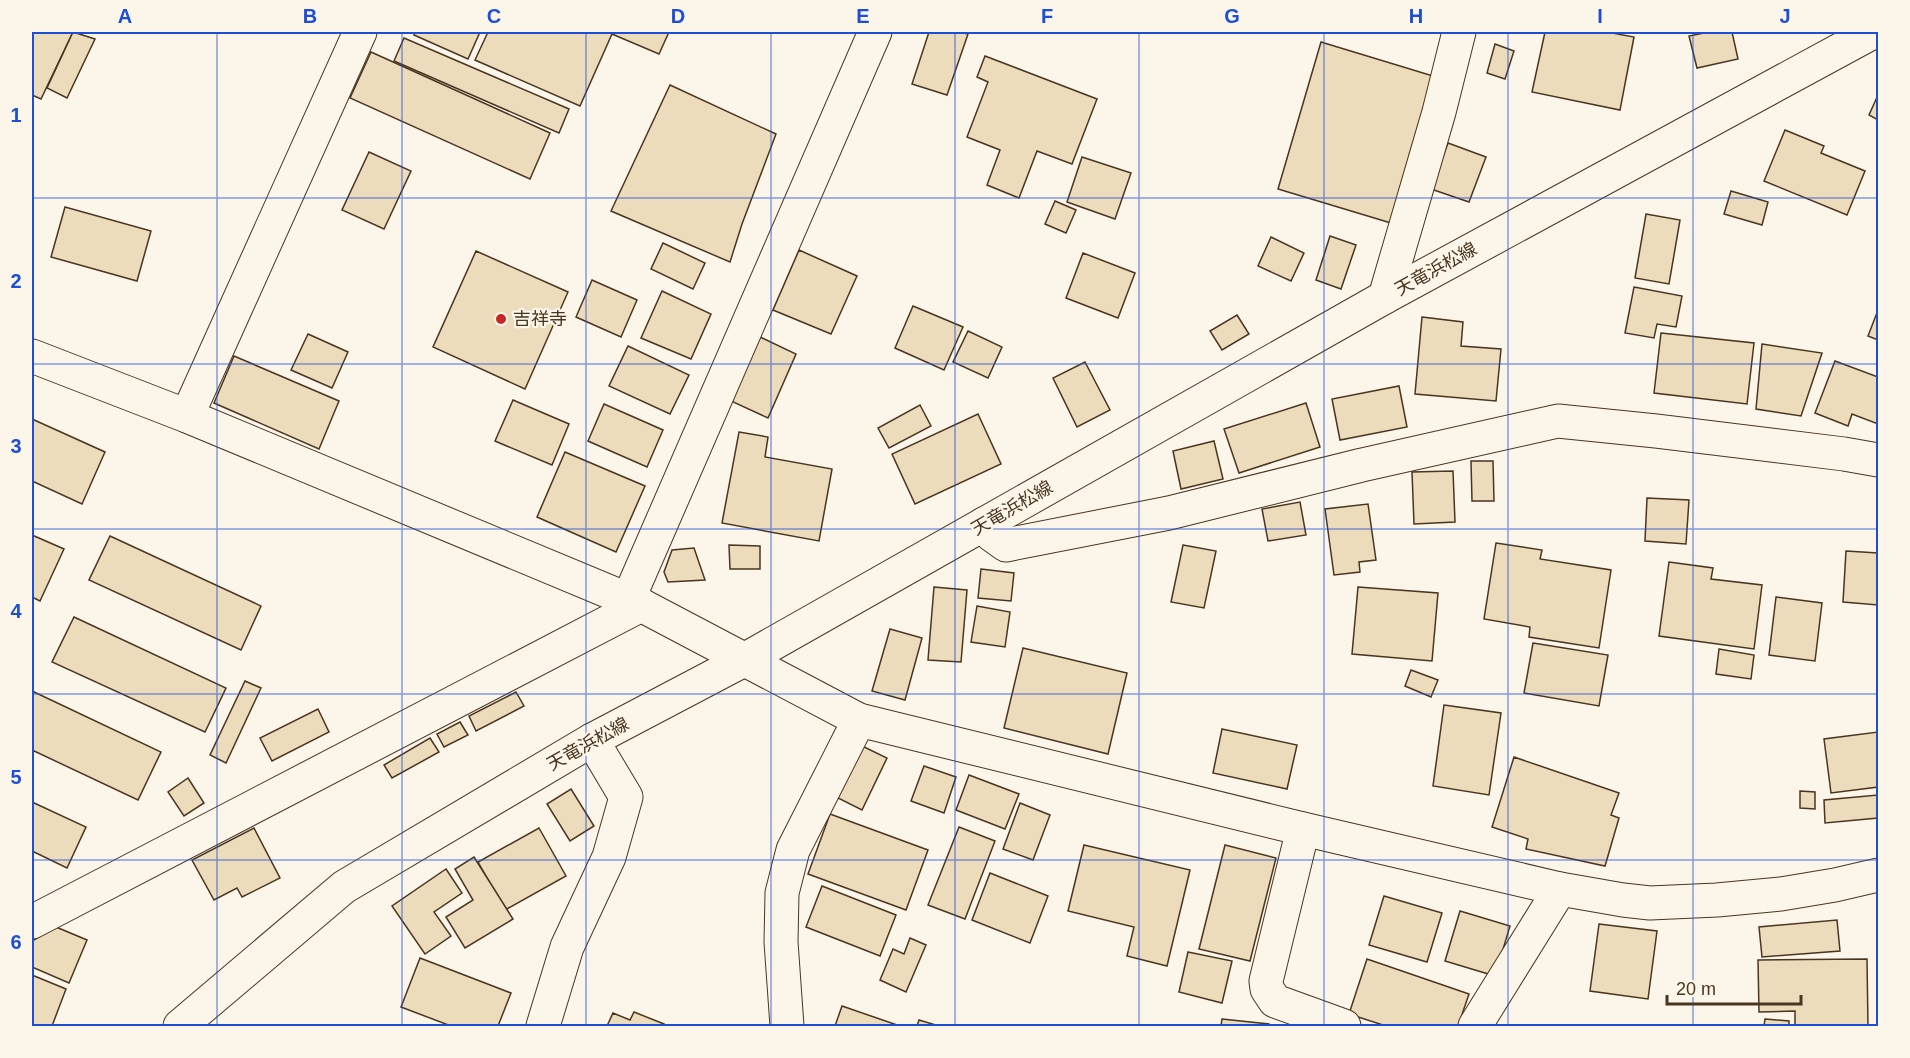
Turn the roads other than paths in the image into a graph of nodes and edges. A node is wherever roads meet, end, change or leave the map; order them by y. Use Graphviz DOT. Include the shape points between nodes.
graph roads {
  1 [pos="360,32"];
  2 [pos="875,32"];
  3 [pos="1459,32"];
  4 [pos="1872,32"];
  5 [pos="1385,297"];
  6 [pos="32,356"];
  7 [pos="187,416"];
  8 [pos="1878,460"];
  9 [pos="984,524"];
  10 [pos="635,603"];
  11 [pos="744,660"];
  12 [pos="859,720"];
  13 [pos="592,740"];
  14 [pos="1303,829"];
  15 [pos="1878,875"];
  16 [pos="1560,888"];
  17 [pos="32,922"];
  18 [pos="180,1026"];
  19 [pos="543,1026"];
  20 [pos="787,1026"];
  21 [pos="1344,1026"];
  22 [pos="1476,1026"];
  1 -- 7 [label="street"];
  2 -- 10 [label="street"];
  3 -- 5 [label="street"];
  4 -- 5 [label="street, 天竜浜松線"];
  5 -- 9 [label="street, 天竜浜松線"];
  6 -- 7 [label="street"];
  7 -- 10 [label="street"];
  8 -- 9 [label="street" via="1558,421 1169,513 1006,545"];
  9 -- 11 [label="street, 天竜浜松線"];
  10 -- 11 [label="street"];
  10 -- 17 [label="street"];
  11 -- 12 [label="street"];
  11 -- 13 [label="street, 天竜浜松線"];
  12 -- 14 [label="street"];
  12 -- 20 [label="street" via="793,850 782,893"];
  13 -- 18 [label="street, 天竜浜松線" via="344,887"];
  13 -- 19 [label="street" via="626,797 609,857 567,947"];
  14 -- 16 [label="street"];
  14 -- 21 [label="street" via="1267,989 1275,1001"];
  15 -- 16 [label="street" via="1781,894 1650,903"];
  16 -- 22 [label="street"];
}
